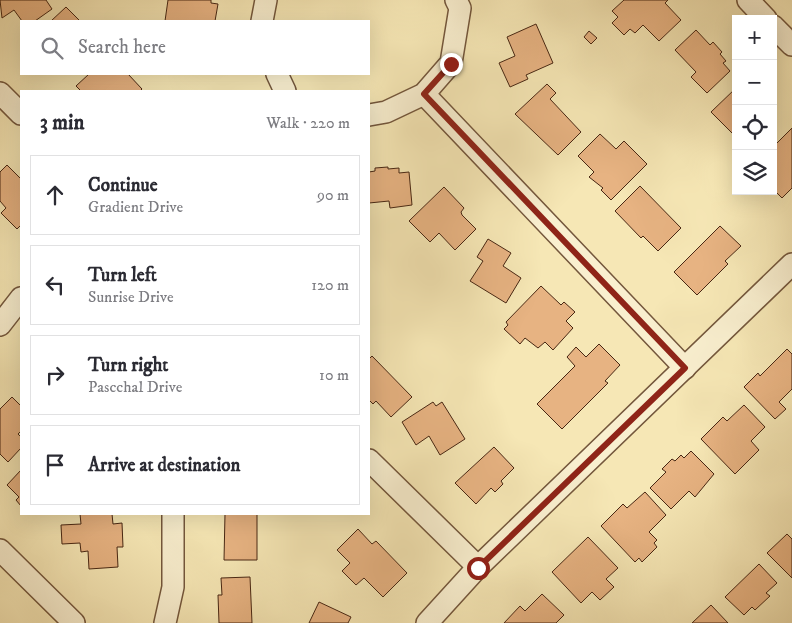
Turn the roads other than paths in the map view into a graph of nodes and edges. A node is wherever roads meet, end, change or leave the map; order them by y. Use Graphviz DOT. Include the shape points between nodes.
graph roads {
  1 [pos="266,0"];
  2 [pos="456,0"];
  3 [pos="748,0"];
  4 [pos="762,15"];
  5 [pos="262,20"];
  6 [pos="777,30"];
  7 [pos="792,45"];
  8 [pos="277,75"];
  9 [pos="285,90"];
  10 [pos="0,93"];
  11 [pos="424,94"];
  12 [pos="20,113"];
  13 [pos="370,115"];
  14 [pos="792,264"];
  15 [pos="20,299"];
  16 [pos="0,325"];
  17 [pos="685,368"];
  18 [pos="370,461"];
  19 [pos="173,515"];
  20 [pos="0,550"];
  21 [pos="478,568"];
  22 [pos="74,623"];
  23 [pos="165,623"];
  24 [pos="427,623"];
  1 -- 5 [label="street"];
  2 -- 11 [label="street" via="460,8 451,64"];
  3 -- 4 [label="street"];
  6 -- 7 [label="street"];
  8 -- 9 [label="street"];
  10 -- 12 [label="street"];
  11 -- 13 [label="street" via="386,112"];
  11 -- 17 [label="street"];
  14 -- 17 [label="street"];
  15 -- 16 [label="street"];
  17 -- 21 [label="street"];
  18 -- 21 [label="street"];
  19 -- 23 [label="street" via="173,587"];
  20 -- 22 [label="street"];
  21 -- 24 [label="street"];
}
